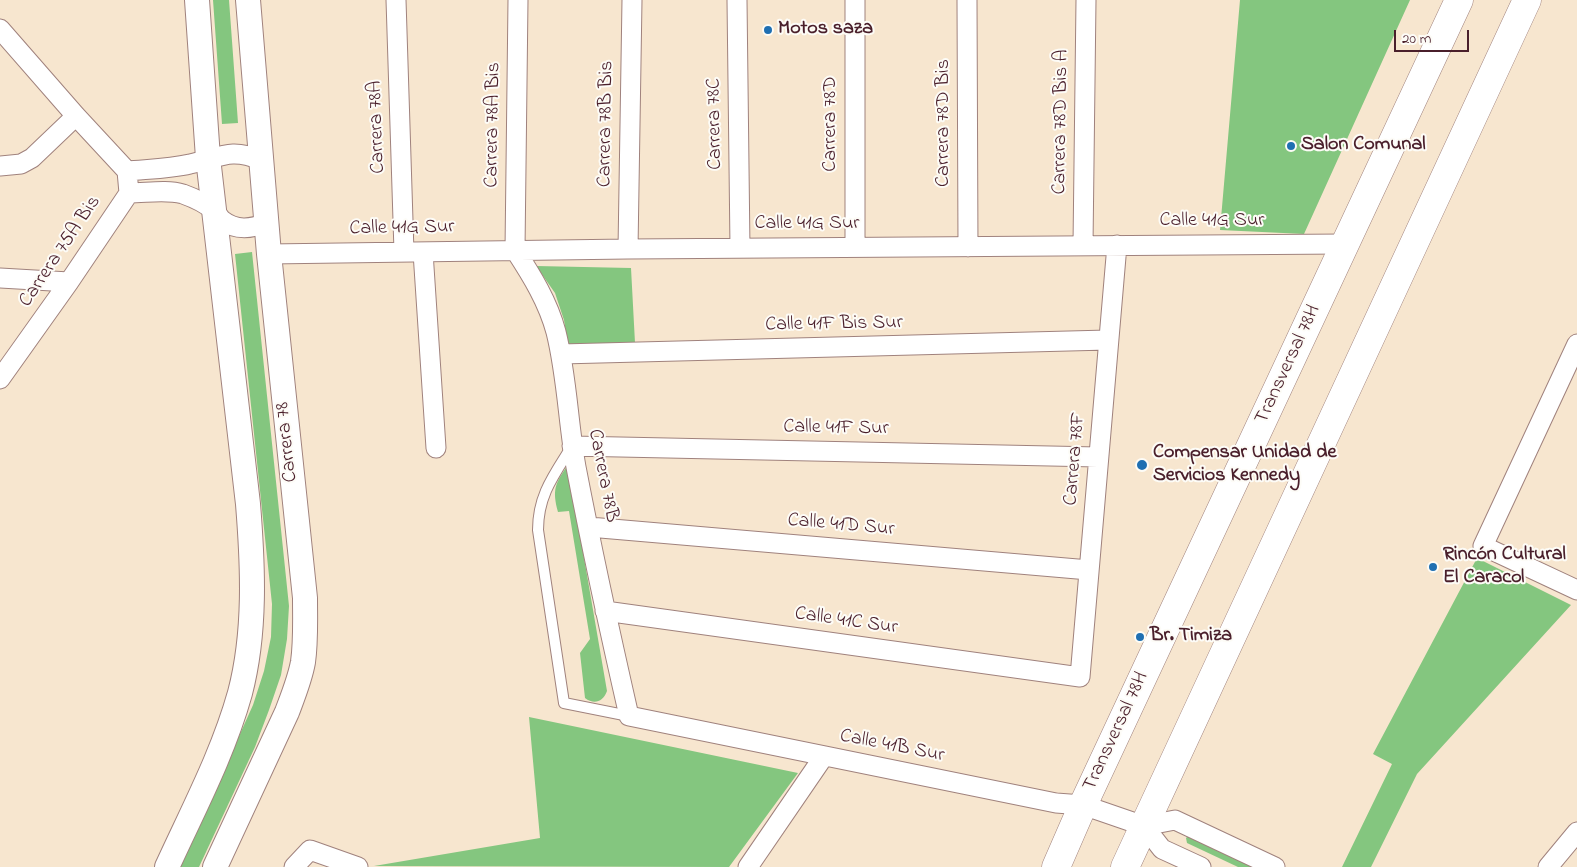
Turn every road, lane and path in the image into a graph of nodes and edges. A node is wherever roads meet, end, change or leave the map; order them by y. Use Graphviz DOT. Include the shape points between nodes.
graph roads {
  1 [pos="197,0"];
  2 [pos="248,0"];
  3 [pos="396,0"];
  4 [pos="518,0"];
  5 [pos="632,0"];
  6 [pos="737,0"];
  7 [pos="855,0"];
  8 [pos="967,0"];
  9 [pos="1086,0"];
  10 [pos="1459,0"];
  11 [pos="1527,0"];
  12 [pos="0,29"];
  13 [pos="76,116"];
  14 [pos="208,158"];
  15 [pos="262,160"];
  16 [pos="0,166"];
  17 [pos="127,171"];
  18 [pos="129,194"];
  19 [pos="214,210"];
  20 [pos="266,223"];
  21 [pos="1346,244"];
  22 [pos="1083,245"];
  23 [pos="1117,245"];
  24 [pos="855,247"];
  25 [pos="968,247"];
  26 [pos="740,248"];
  27 [pos="628,249"];
  28 [pos="515,250"];
  29 [pos="413,252"];
  30 [pos="269,254"];
  31 [pos="0,278"];
  32 [pos="69,282"];
  33 [pos="1108,340"];
  34 [pos="1577,344"];
  35 [pos="560,354"];
  36 [pos="0,379"];
  37 [pos="572,446"];
  38 [pos="436,448"];
  39 [pos="1098,457"];
  40 [pos="589,527"];
  41 [pos="1089,570"];
  42 [pos="1577,590"];
  43 [pos="605,611"];
  44 [pos="1080,677"];
  45 [pos="629,716"];
  46 [pos="824,756"];
  47 [pos="1083,805"];
  48 [pos="1144,826"];
  49 [pos="1576,835"];
  50 [pos="166,867"];
  51 [pos="216,867"];
  52 [pos="294,867"];
  53 [pos="358,867"];
  54 [pos="748,867"];
  55 [pos="1056,867"];
  56 [pos="1126,867"];
  57 [pos="1201,867"];
  58 [pos="1275,867"];
  59 [pos="1548,867"];
  1 -- 14 [label="street"];
  2 -- 15 [label="street, Carrera 78"];
  3 -- 29 [label="street, Carrera 78A"];
  4 -- 28 [label="street, Carrera 78A Bis"];
  5 -- 27 [label="street, Carrera 78B Bis"];
  6 -- 26 [label="street, Carrera 78C"];
  7 -- 24 [label="street, Carrera 78D"];
  8 -- 25 [label="street, Carrera 78D Bis"];
  9 -- 22 [label="street, Carrera 78D Bis A"];
  10 -- 21 [label="main road, Transversal 78H"];
  11 -- 48 [label="main road"];
  12 -- 13 [label="street"];
  13 -- 16 [label="street" via="32,158 22,164"];
  13 -- 17 [label="street"];
  14 -- 15 [label="street" via="241,153"];
  14 -- 17 [label="street" via="192,164"];
  14 -- 19 [label="street"];
  15 -- 20 [label="street, Carrera 78"];
  17 -- 18 [label="street, Carrera 75A Bis"];
  18 -- 19 [label="street" via="164,191 182,194"];
  18 -- 32 [label="street, Carrera 75A Bis"];
  19 -- 20 [label="street" via="232,226 244,229"];
  19 -- 50 [label="street" via="248,504 252,599 240,691 226,738"];
  20 -- 30 [label="street, Carrera 78"];
  21 -- 23 [label="street, Calle 41G Sur"];
  21 -- 47 [label="main road, Transversal 78H"];
  22 -- 23 [label="street, Calle 41G Sur"];
  22 -- 25 [label="street, Calle 41G Sur"];
  23 -- 33 [label="street, Carrera 78F"];
  24 -- 25 [label="street, Calle 41G Sur"];
  24 -- 26 [label="street, Calle 41G Sur"];
  26 -- 27 [label="street, Calle 41G Sur"];
  27 -- 28 [label="street, Calle 41G Sur"];
  28 -- 29 [label="street, Calle 41G Sur"];
  28 -- 35 [label="street, Carrera 78B" via="547,308"];
  29 -- 30 [label="street, Calle 41G Sur"];
  29 -- 38 [label="street, Carrera 78A"];
  30 -- 51 [label="street, Carrera 78" via="305,598 303,662 287,712"];
  31 -- 32 [label="street"];
  32 -- 36 [label="street, Carrera 75A Bis"];
  33 -- 35 [label="street, Calle 41F Bis Sur"];
  33 -- 39 [label="street, Carrera 78F"];
  34 -- 42 [label="street" via="1483,546"];
  35 -- 37 [label="street, Carrera 78B"];
  37 -- 39 [label="street, Calle 41F Sur"];
  37 -- 40 [label="street, Carrera 78B"];
  37 -- 45 [label="lane" via="544,494 538,512 564,703"];
  39 -- 41 [label="street, Carrera 78F"];
  40 -- 41 [label="street, Calle 41D Sur"];
  40 -- 43 [label="street, Carrera 78B"];
  41 -- 44 [label="street, Carrera 78F"];
  43 -- 44 [label="street, Calle 41C Sur"];
  43 -- 45 [label="street, Carrera 78B"];
  45 -- 46 [label="street, Calle 41B Sur"];
  46 -- 47 [label="street, Calle 41B Sur"];
  46 -- 54 [label="street"];
  47 -- 48 [label="street, Calle 41B Sur"];
  47 -- 55 [label="main road, Transversal 78H"];
  48 -- 56 [label="main road"];
  48 -- 57 [label="street" via="1162,849"];
  48 -- 58 [label="street, Calle 41B Sur" via="1175,820"];
  49 -- 59 [label="street"];
  52 -- 53 [label="street" via="310,850"];
}
